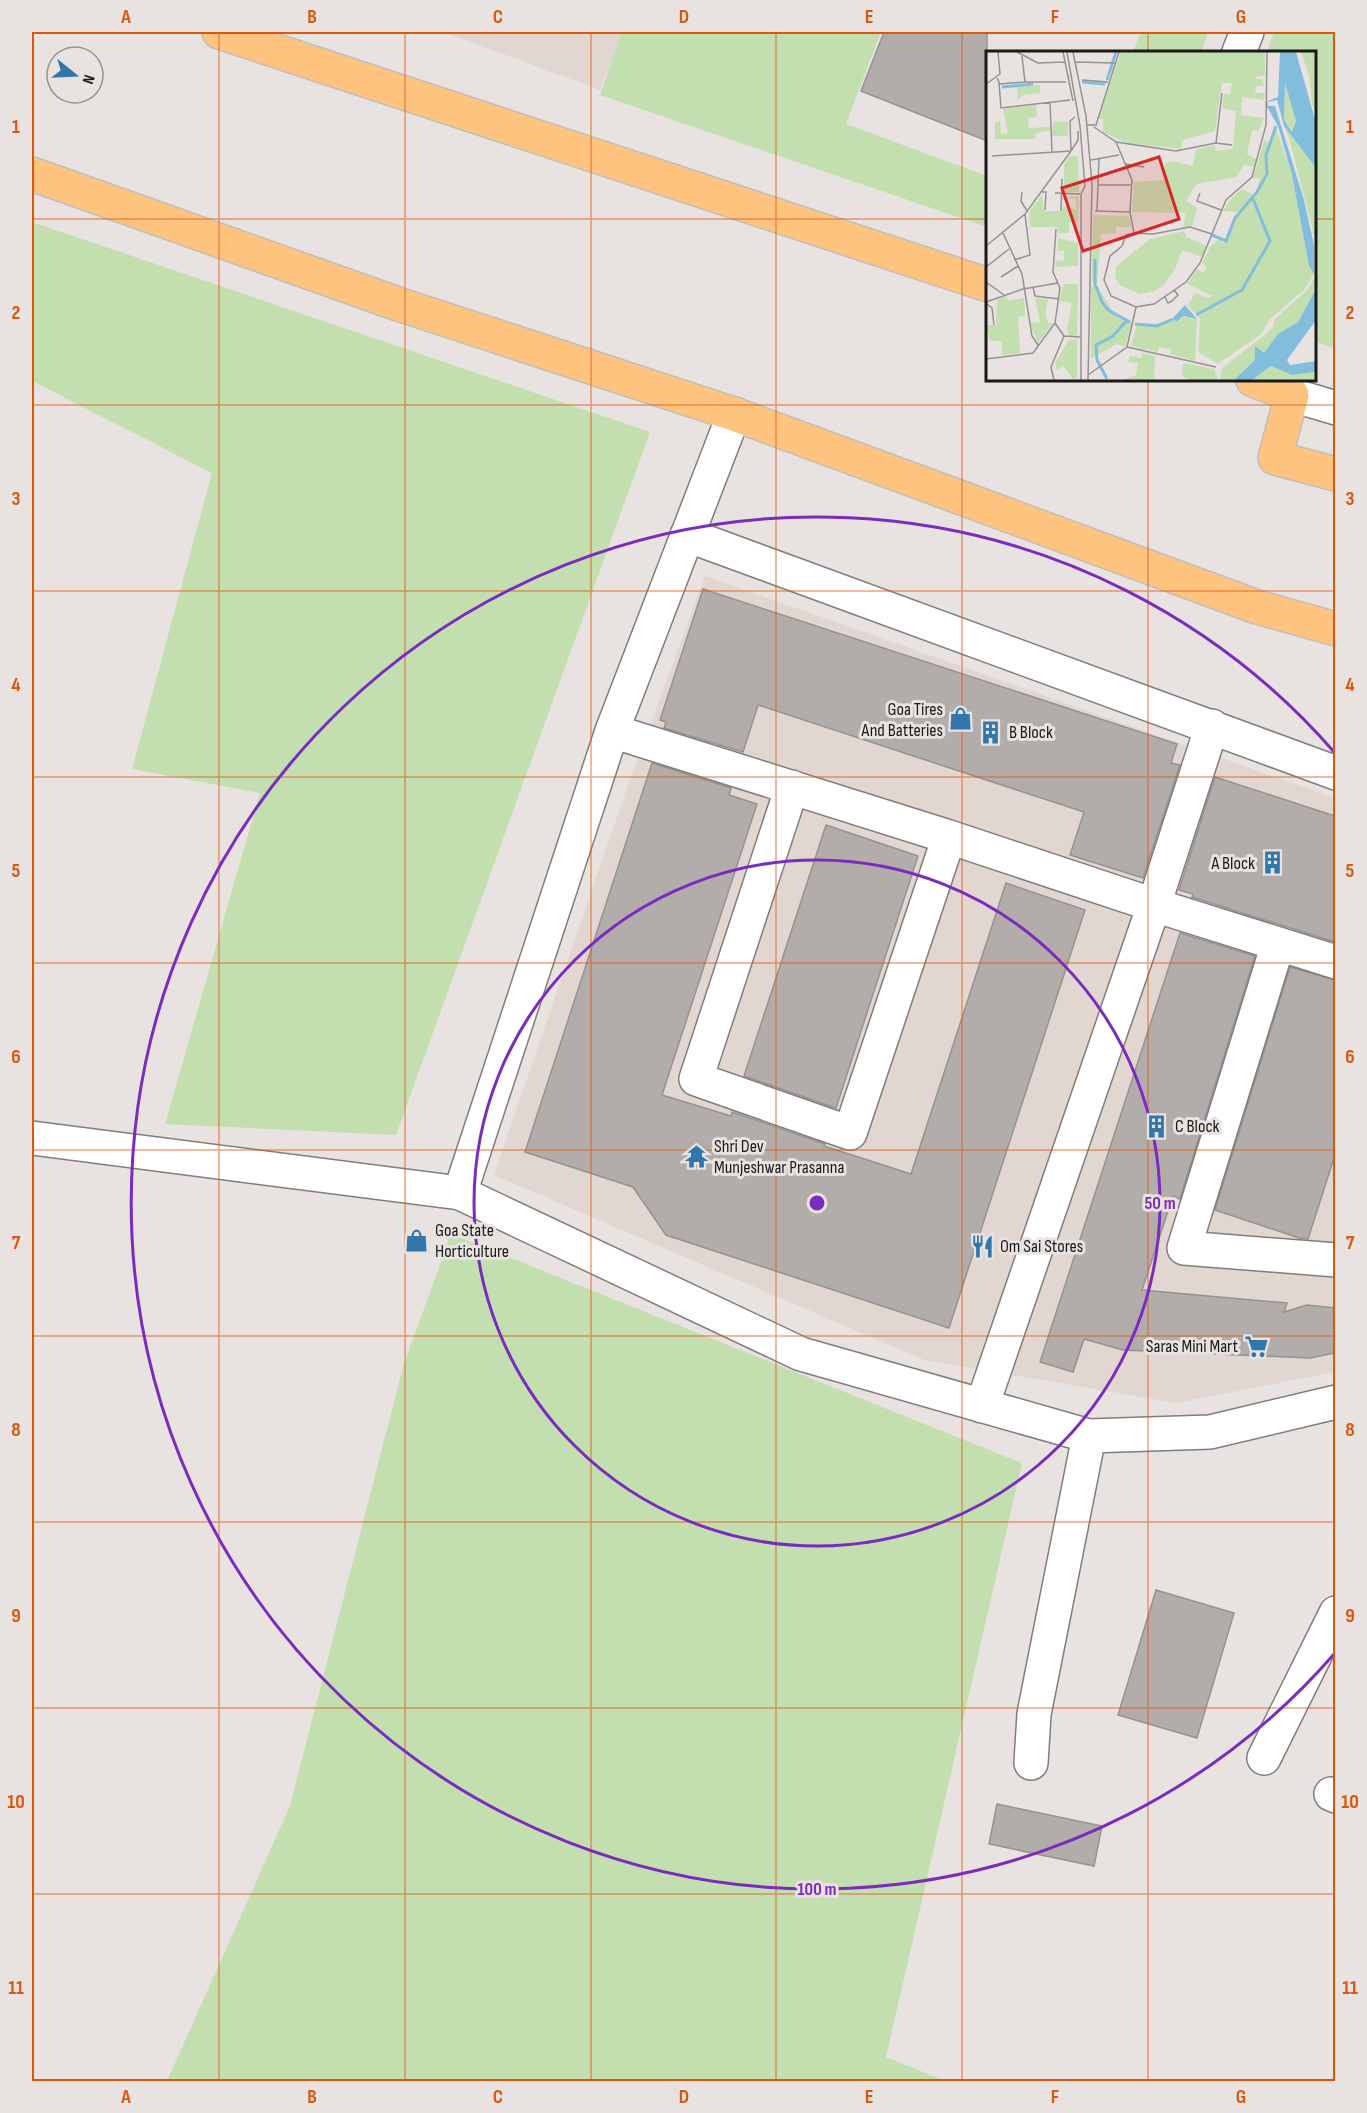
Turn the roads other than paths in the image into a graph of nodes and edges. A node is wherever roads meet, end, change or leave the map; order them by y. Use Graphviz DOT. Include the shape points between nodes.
graph roads {
  1 [pos="219,32"];
  2 [pos="1247,32"];
  3 [pos="1239,51"];
  4 [pos="32,174"];
  5 [pos="986,285"];
  6 [pos="1255,381"];
  7 [pos="1292,395"];
  8 [pos="1335,408"];
  9 [pos="734,414"];
  10 [pos="1335,474"];
  11 [pos="687,535"];
  12 [pos="1335,629"];
  13 [pos="1212,726"];
  14 [pos="612,731"];
  15 [pos="1335,773"];
  16 [pos="792,787"];
  17 [pos="949,837"];
  18 [pos="1154,905"];
  19 [pos="1278,944"];
  20 [pos="1335,962"];
  21 [pos="32,1138"];
  22 [pos="460,1192"];
  23 [pos="1335,1260"];
  24 [pos="1335,1402"];
  25 [pos="982,1406"];
  26 [pos="1089,1436"];
  27 [pos="1335,1613"];
  28 [pos="1264,1758"];
  29 [pos="1031,1762"];
  1 -- 5 [label="highway"];
  2 -- 3 [label="street"];
  4 -- 9 [label="highway" via="398,304"];
  6 -- 7 [label="highway"];
  7 -- 8 [label="street"];
  7 -- 10 [label="highway" via="1275,458"];
  9 -- 11 [label="street"];
  9 -- 12 [label="highway" via="1257,607"];
  11 -- 13 [label="street"];
  11 -- 14 [label="street"];
  13 -- 15 [label="street"];
  13 -- 18 [label="street"];
  14 -- 16 [label="street"];
  14 -- 22 [label="street"];
  16 -- 17 [label="street"];
  16 -- 17 [label="street" via="696,1079 850,1133"];
  17 -- 18 [label="street"];
  18 -- 19 [label="street"];
  18 -- 25 [label="street"];
  19 -- 20 [label="street"];
  19 -- 23 [label="street" via="1184,1248"];
  21 -- 22 [label="street"];
  22 -- 25 [label="street" via="801,1354"];
  24 -- 26 [label="street" via="1210,1432"];
  25 -- 26 [label="street"];
  26 -- 29 [label="street" via="1034,1714"];
  27 -- 28 [label="street"];
}
